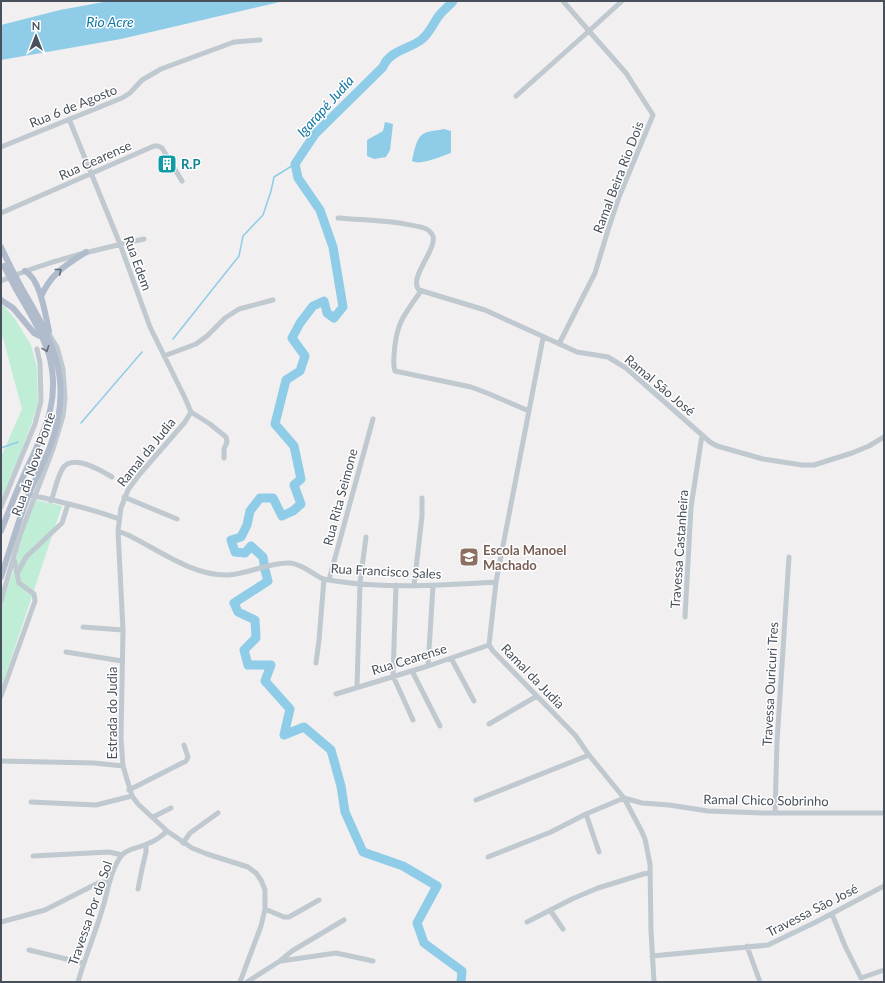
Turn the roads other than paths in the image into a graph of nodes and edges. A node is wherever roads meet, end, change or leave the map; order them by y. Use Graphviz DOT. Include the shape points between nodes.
graph roads {
  1 [pos="563,1"];
  2 [pos="619,2"];
  3 [pos="589,31"];
  4 [pos="260,40"];
  5 [pos="516,96"];
  6 [pos="69,119"];
  7 [pos="1,147"];
  8 [pos="91,174"];
  9 [pos="182,182"];
  10 [pos="1,213"];
  11 [pos="338,218"];
  12 [pos="144,239"];
  13 [pos="120,244"];
  14 [pos="1,247"];
  15 [pos="86,252"];
  16 [pos="5,264"];
  17 [pos="25,271"];
  18 [pos="1,281"];
  19 [pos="19,288"];
  20 [pos="421,291"];
  21 [pos="41,297"];
  22 [pos="1,300"];
  23 [pos="273,300"];
  24 [pos="50,336"];
  25 [pos="42,337"];
  26 [pos="543,338"];
  27 [pos="559,344"];
  28 [pos="37,349"];
  29 [pos="164,356"];
  30 [pos="529,411"];
  31 [pos="191,412"];
  32 [pos="373,419"];
  33 [pos="702,435"];
  34 [pos="884,437"];
  35 [pos="224,458"];
  36 [pos="112,477"];
  37 [pos="31,495"];
  38 [pos="124,497"];
  39 [pos="422,498"];
  40 [pos="51,501"];
  41 [pos="68,504"];
  42 [pos="1,507"];
  43 [pos="119,519"];
  44 [pos="177,519"];
  45 [pos="1,531"];
  46 [pos="118,531"];
  47 [pos="366,537"];
  48 [pos="11,547"];
  49 [pos="789,557"];
  50 [pos="13,558"];
  51 [pos="17,574"];
  52 [pos="1,577"];
  53 [pos="327,580"];
  54 [pos="496,582"];
  55 [pos="360,583"];
  56 [pos="396,585"];
  57 [pos="414,586"];
  58 [pos="433,586"];
  59 [pos="1,601"];
  60 [pos="685,617"];
  61 [pos="82,627"];
  62 [pos="123,630"];
  63 [pos="489,645"];
  64 [pos="66,652"];
  65 [pos="451,658"];
  66 [pos="122,661"];
  67 [pos="316,663"];
  68 [pos="428,666"];
  69 [pos="412,671"];
  70 [pos="393,676"];
  71 [pos="357,687"];
  72 [pos="336,694"];
  73 [pos="1,696"];
  74 [pos="537,696"];
  75 [pos="474,701"];
  76 [pos="413,720"];
  77 [pos="489,724"];
  78 [pos="440,726"];
  79 [pos="184,745"];
  80 [pos="589,755"];
  81 [pos="1,761"];
  82 [pos="123,766"];
  83 [pos="129,790"];
  84 [pos="132,796"];
  85 [pos="624,798"];
  86 [pos="476,800"];
  87 [pos="31,802"];
  88 [pos="171,808"];
  89 [pos="218,813"];
  90 [pos="775,813"];
  91 [pos="586,814"];
  92 [pos="884,814"];
  93 [pos="153,817"];
  94 [pos="168,831"];
  95 [pos="183,843"];
  96 [pos="146,845"];
  97 [pos="599,852"];
  98 [pos="122,855"];
  99 [pos="33,856"];
  100 [pos="488,857"];
  101 [pos="650,872"];
  102 [pos="110,882"];
  103 [pos="884,886"];
  104 [pos="138,889"];
  105 [pos="319,900"];
  106 [pos="265,909"];
  107 [pos="550,910"];
  108 [pos="832,914"];
  109 [pos="344,920"];
  110 [pos="1,922"];
  111 [pos="527,922"];
  112 [pos="563,929"];
  113 [pos="747,946"];
  114 [pos="29,950"];
  115 [pos="652,956"];
  116 [pos="280,961"];
  117 [pos="373,961"];
  118 [pos="83,963"];
  119 [pos="884,970"];
  120 [pos="78,982"];
  121 [pos="240,982"];
  122 [pos="247,982"];
  123 [pos="654,982"];
  124 [pos="760,982"];
  1 -- 3 [label="street"];
  2 -- 3 [label="street"];
  3 -- 5 [label="street"];
  3 -- 27 [label="street, Ramal Beira Rio Dois" via="626,73 653,116 617,204 595,273"];
  4 -- 6 [label="street, Rua 6 de Agosto" via="234,42 161,69 142,80 122,98"];
  6 -- 7 [label="street, Rua 6 de Agosto"];
  6 -- 8 [label="street, Rua Edem"];
  8 -- 9 [label="street, Rua Cearense" via="150,147 158,146 162,148"];
  8 -- 10 [label="street, Rua Cearense"];
  8 -- 13 [label="street, Rua Edem"];
  11 -- 20 [label="street" via="394,222 428,230 433,238 417,278 416,285"];
  12 -- 13 [label="street"];
  13 -- 15 [label="street"];
  13 -- 29 [label="street, Rua Edem" via="150,327"];
  14 -- 16 [label="main road"];
  15 -- 17 [label="street"];
  21 -- 15 [label="main road, one-way" via="48,281"];
  16 -- 19 [label="main road, bridge"];
  17 -- 18 [label="street"];
  17 -- 21 [label="main road" via="32,276"];
  19 -- 24 [label="main road"];
  19 -- 25 [label="main road"];
  20 -- 26 [label="street, Ramal São José" via="485,310"];
  20 -- 30 [label="street" via="398,326 394,369 397,372 471,387"];
  21 -- 24 [label="main road"];
  22 -- 25 [label="main road" via="13,308 30,329"];
  23 -- 29 [label="street" via="239,309 196,344"];
  24 -- 37 [label="main road" via="61,377 61,406 51,445"];
  25 -- 45 [label="main road, one-way" via="48,353 54,386 50,411 44,433"];
  26 -- 27 [label="street, Ramal São José"];
  26 -- 30 [label="street, Ramal da Judia"];
  27 -- 33 [label="street, Ramal São José" via="577,352 608,357 626,368"];
  28 -- 42 [label="street" via="41,401 32,431"];
  29 -- 31 [label="street, Rua Edem"];
  30 -- 54 [label="street, Ramal da Judia"];
  31 -- 35 [label="street" via="226,437"];
  31 -- 38 [label="street, Ramal da Judia" via="139,474"];
  32 -- 53 [label="street, Rua Rita Seimone"];
  33 -- 34 [label="street, Ramal São José" via="717,446 734,452 802,465 820,464 870,446"];
  33 -- 60 [label="street, Travessa Castanheira" via="691,507"];
  36 -- 40 [label="street" via="90,465 75,462 69,464 62,470"];
  37 -- 40 [label="street"];
  37 -- 48 [label="main road"];
  37 -- 50 [label="street, Rua da Nova Ponte"];
  38 -- 43 [label="street, Ramal da Judia"];
  38 -- 44 [label="street"];
  39 -- 57 [label="street"];
  40 -- 41 [label="street"];
  41 -- 43 [label="street"];
  41 -- 51 [label="street" via="62,523 26,557"];
  43 -- 46 [label="street, Ramal da Judia"];
  46 -- 53 [label="street, Rua Francisco Sales" via="203,571 227,575 279,564 295,564"];
  46 -- 62 [label="street, Estrada do Judia"];
  47 -- 55 [label="street"];
  48 -- 50 [label="street"];
  48 -- 52 [label="main road"];
  49 -- 90 [label="street, Travessa Ouricuri Tres"];
  50 -- 51 [label="street"];
  50 -- 59 [label="street, Rua da Nova Ponte"];
  51 -- 73 [label="street" via="20,583 34,594 35,601"];
  53 -- 55 [label="street, Rua Francisco Sales"];
  53 -- 67 [label="street"];
  54 -- 58 [label="street, Rua Francisco Sales"];
  54 -- 63 [label="street, Ramal da Judia"];
  55 -- 56 [label="street, Rua Francisco Sales"];
  55 -- 71 [label="street"];
  56 -- 57 [label="street, Rua Francisco Sales"];
  56 -- 70 [label="street"];
  57 -- 58 [label="street, Rua Francisco Sales"];
  58 -- 68 [label="street"];
  61 -- 62 [label="street"];
  62 -- 66 [label="street, Estrada do Judia"];
  63 -- 65 [label="street, Rua Cearense"];
  63 -- 74 [label="street, Ramal da Judia"];
  64 -- 66 [label="street"];
  65 -- 68 [label="street, Rua Cearense"];
  65 -- 75 [label="street"];
  66 -- 82 [label="street, Estrada do Judia"];
  68 -- 69 [label="street, Rua Cearense"];
  69 -- 70 [label="street, Rua Cearense"];
  69 -- 78 [label="street"];
  70 -- 71 [label="street, Rua Cearense"];
  70 -- 76 [label="street"];
  71 -- 72 [label="street, Rua Cearense"];
  74 -- 77 [label="street"];
  74 -- 80 [label="street, Ramal da Judia" via="575,735"];
  79 -- 83 [label="street" via="188,757 186,761"];
  80 -- 85 [label="street, Ramal da Judia"];
  80 -- 86 [label="street"];
  81 -- 82 [label="street"];
  82 -- 83 [label="street, Estrada do Judia"];
  83 -- 84 [label="street, Estrada do Judia"];
  84 -- 87 [label="street" via="96,805"];
  84 -- 93 [label="street, Estrada do Judia"];
  85 -- 90 [label="street, Ramal Chico Sobrinho" via="642,803 708,811"];
  85 -- 91 [label="street"];
  85 -- 101 [label="street, Ramal da Judia" via="645,839"];
  88 -- 93 [label="street"];
  89 -- 95 [label="street" via="190,834"];
  90 -- 92 [label="street, Ramal Chico Sobrinho"];
  91 -- 97 [label="street"];
  91 -- 100 [label="street" via="551,832"];
  93 -- 94 [label="street, Estrada do Judia"];
  94 -- 95 [label="street, Estrada do Judia"];
  94 -- 96 [label="street, Travessa Por do Sol"];
  95 -- 106 [label="street, Estrada do Judia" via="207,854 248,867 256,873 262,880 265,890"];
  96 -- 98 [label="street, Travessa Por do Sol" via="128,850"];
  96 -- 104 [label="street"];
  98 -- 99 [label="street" via="109,852"];
  98 -- 102 [label="street, Travessa Por do Sol"];
  101 -- 107 [label="street" via="598,888"];
  101 -- 115 [label="street, Ramal da Judia"];
  102 -- 110 [label="street" via="98,883 45,910"];
  102 -- 118 [label="street, Travessa Por do Sol"];
  103 -- 108 [label="street, Travessa São José"];
  105 -- 106 [label="street" via="289,917"];
  106 -- 121 [label="street, Estrada do Judia"];
  107 -- 111 [label="street"];
  107 -- 112 [label="street"];
  108 -- 113 [label="street, Travessa São José" via="768,945"];
  108 -- 119 [label="street" via="861,978"];
  109 -- 116 [label="street"];
  113 -- 115 [label="street, Travessa São José"];
  113 -- 124 [label="street"];
  114 -- 118 [label="street"];
  115 -- 123 [label="street, Ramal da Judia"];
  116 -- 117 [label="street" via="336,953"];
  116 -- 122 [label="street"];
  118 -- 120 [label="street, Travessa Por do Sol"];
}
